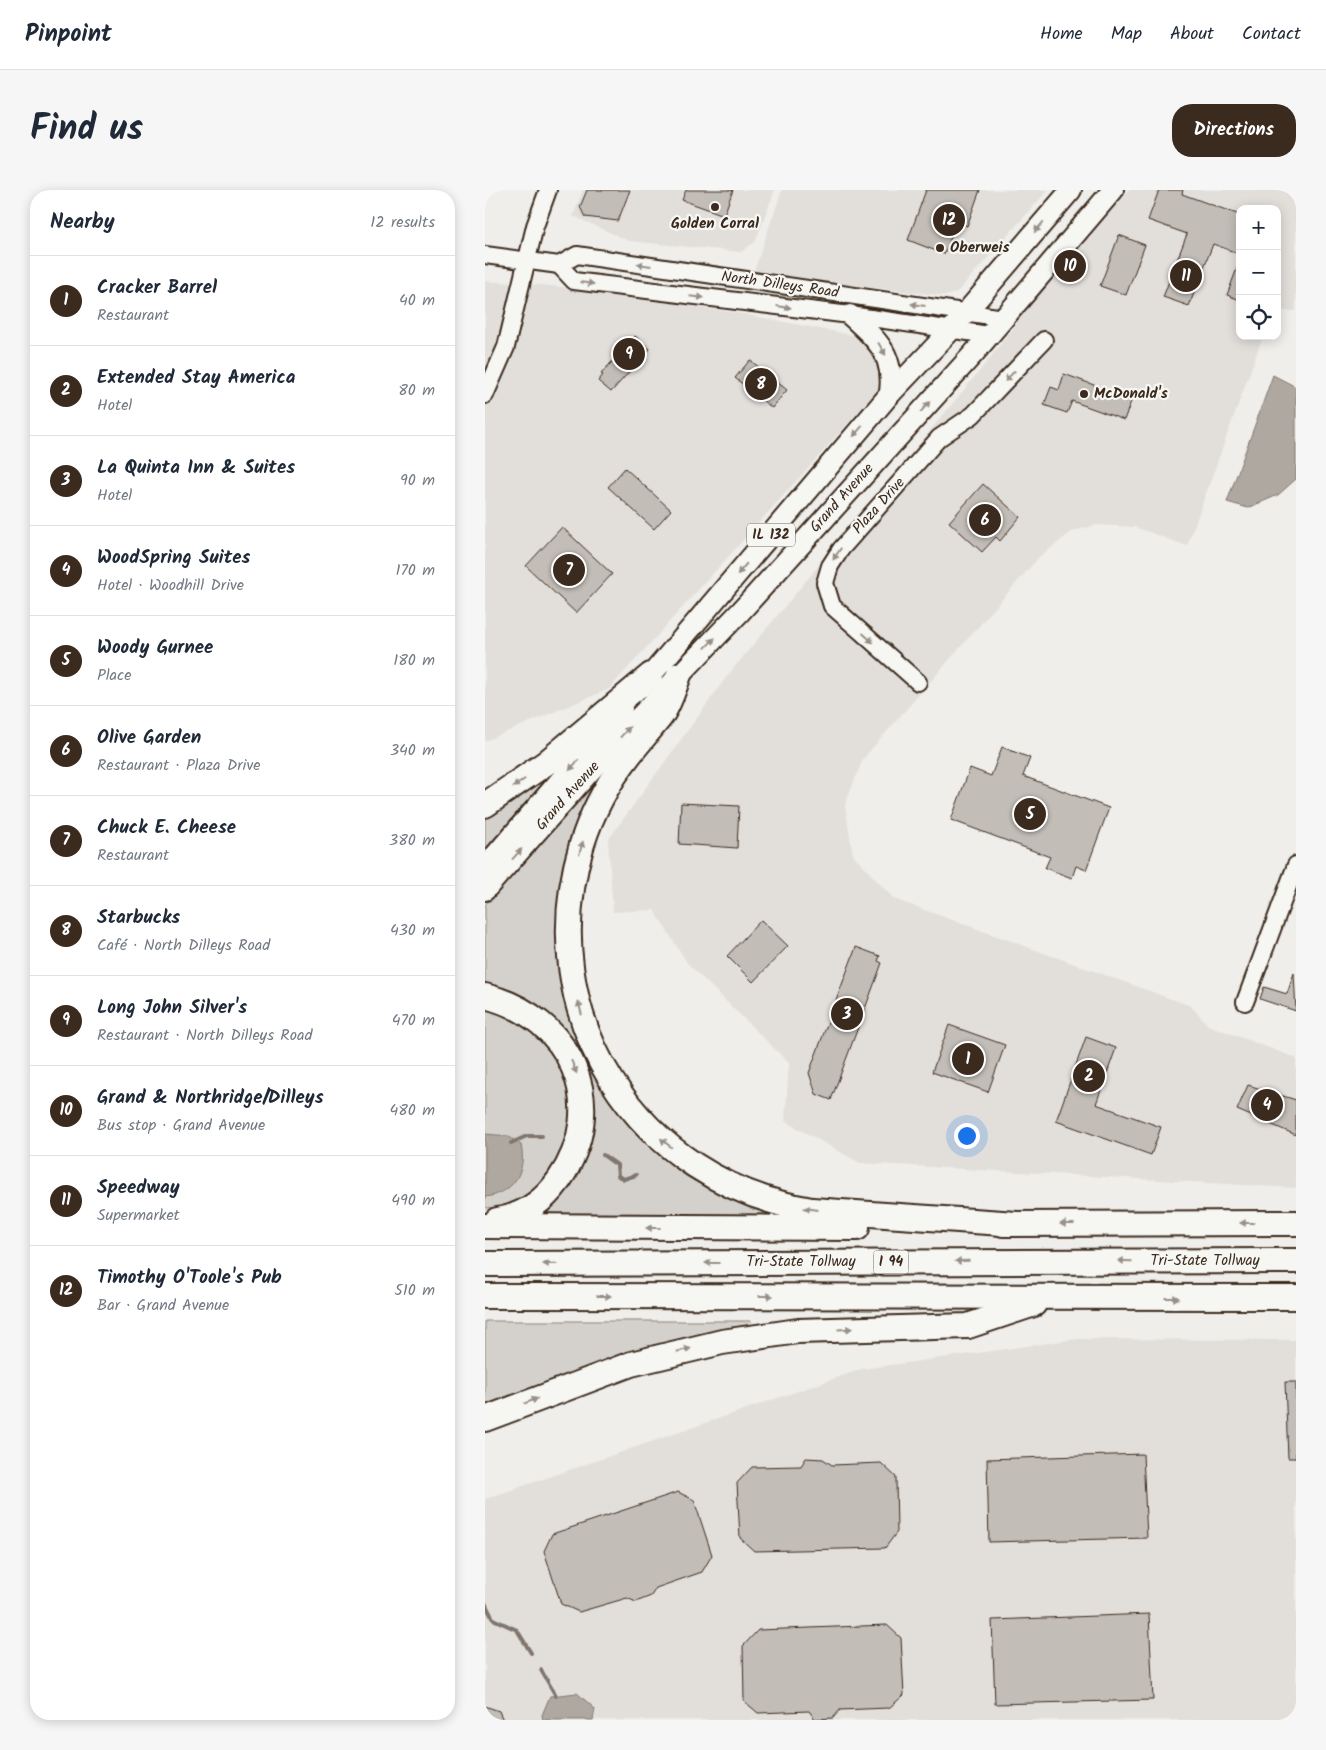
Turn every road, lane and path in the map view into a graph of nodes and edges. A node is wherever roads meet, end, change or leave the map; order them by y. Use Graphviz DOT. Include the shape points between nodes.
graph roads {
  1 [pos="549,190"];
  2 [pos="1071,190"];
  3 [pos="1113,190"];
  4 [pos="485,255"];
  5 [pos="526,261"];
  6 [pos="559,265"];
  7 [pos="966,312"];
  8 [pos="850,315"];
  9 [pos="1004,318"];
  10 [pos="951,330"];
  11 [pos="989,336"];
  12 [pos="1044,340"];
  13 [pos="890,394"];
  14 [pos="485,395"];
  15 [pos="679,674"];
  16 [pos="651,675"];
  17 [pos="918,682"];
  18 [pos="485,805"];
  19 [pos="1296,865"];
  20 [pos="485,867"];
  21 [pos="485,890"];
  22 [pos="1290,901"];
  23 [pos="485,996"];
  24 [pos="1245,1002"];
  25 [pos="1296,1223"];
  26 [pos="485,1224"];
  27 [pos="1017,1224"];
  28 [pos="1296,1261"];
  29 [pos="485,1264"];
  30 [pos="485,1296"];
  31 [pos="1296,1297"];
  32 [pos="1053,1298"];
  33 [pos="485,1419"];
  1 -- 5 [label="street"];
  2 -- 7 [label="main road, Grand Avenue / IL 132, one-way"];
  3 -- 9 [label="main road, Grand Avenue / IL 132"];
  4 -- 5 [label="street, North Dilleys Road"];
  5 -- 6 [label="street, North Dilleys Road"];
  5 -- 14 [label="street" via="506,346"];
  7 -- 6 [label="street, North Dilleys Road, one-way" via="577,255"];
  6 -- 8 [label="street, North Dilleys Road, one-way" via="574,281"];
  7 -- 9 [label="street, North Dilleys Road"];
  7 -- 10 [label="main road, Grand Avenue / IL 132"];
  8 -- 10 [label="street, North Dilleys Road"];
  8 -- 13 [label="main road, one-way" via="885,351 891,376"];
  9 -- 11 [label="main road, Grand Avenue / IL 132"];
  10 -- 11 [label="street, North Dilleys Road"];
  10 -- 13 [label="main road, Grand Avenue / IL 132"];
  15 -- 11 [label="main road, Grand Avenue / IL 132, one-way" via="741,611"];
  12 -- 17 [label="street, Plaza Drive, one-way" via="973,414 939,438 841,549 826,576 825,589 831,606"];
  13 -- 16 [label="main road, Grand Avenue / IL 132, one-way"];
  21 -- 15 [label="main road, Grand Avenue / IL 132, one-way"];
  27 -- 15 [label="highway, one-way" via="813,1210 752,1195 699,1168 663,1141 634,1111 603,1067 581,1015 569,956 568,928 576,869 582,843 598,805 629,755 662,715"];
  16 -- 18 [label="highway, one-way" via="547,763"];
  16 -- 20 [label="main road, Grand Avenue / IL 132, one-way"];
  19 -- 22 [label="street"];
  22 -- 24 [label="street"];
  23 -- 26 [label="highway, one-way" via="524,1011 555,1036 575,1070 582,1114 570,1162 548,1194 520,1213"];
  25 -- 27 [label="highway, one-way"];
  27 -- 26 [label="highway, one-way" via="827,1228"];
  28 -- 29 [label="highway, Tri-State Tollway / I 94, one-way"];
  30 -- 32 [label="highway, I 94, one-way"];
  32 -- 31 [label="highway, I 94, one-way"];
  33 -- 32 [label="highway, one-way" via="631,1364 705,1345 798,1331 968,1326"];
}
